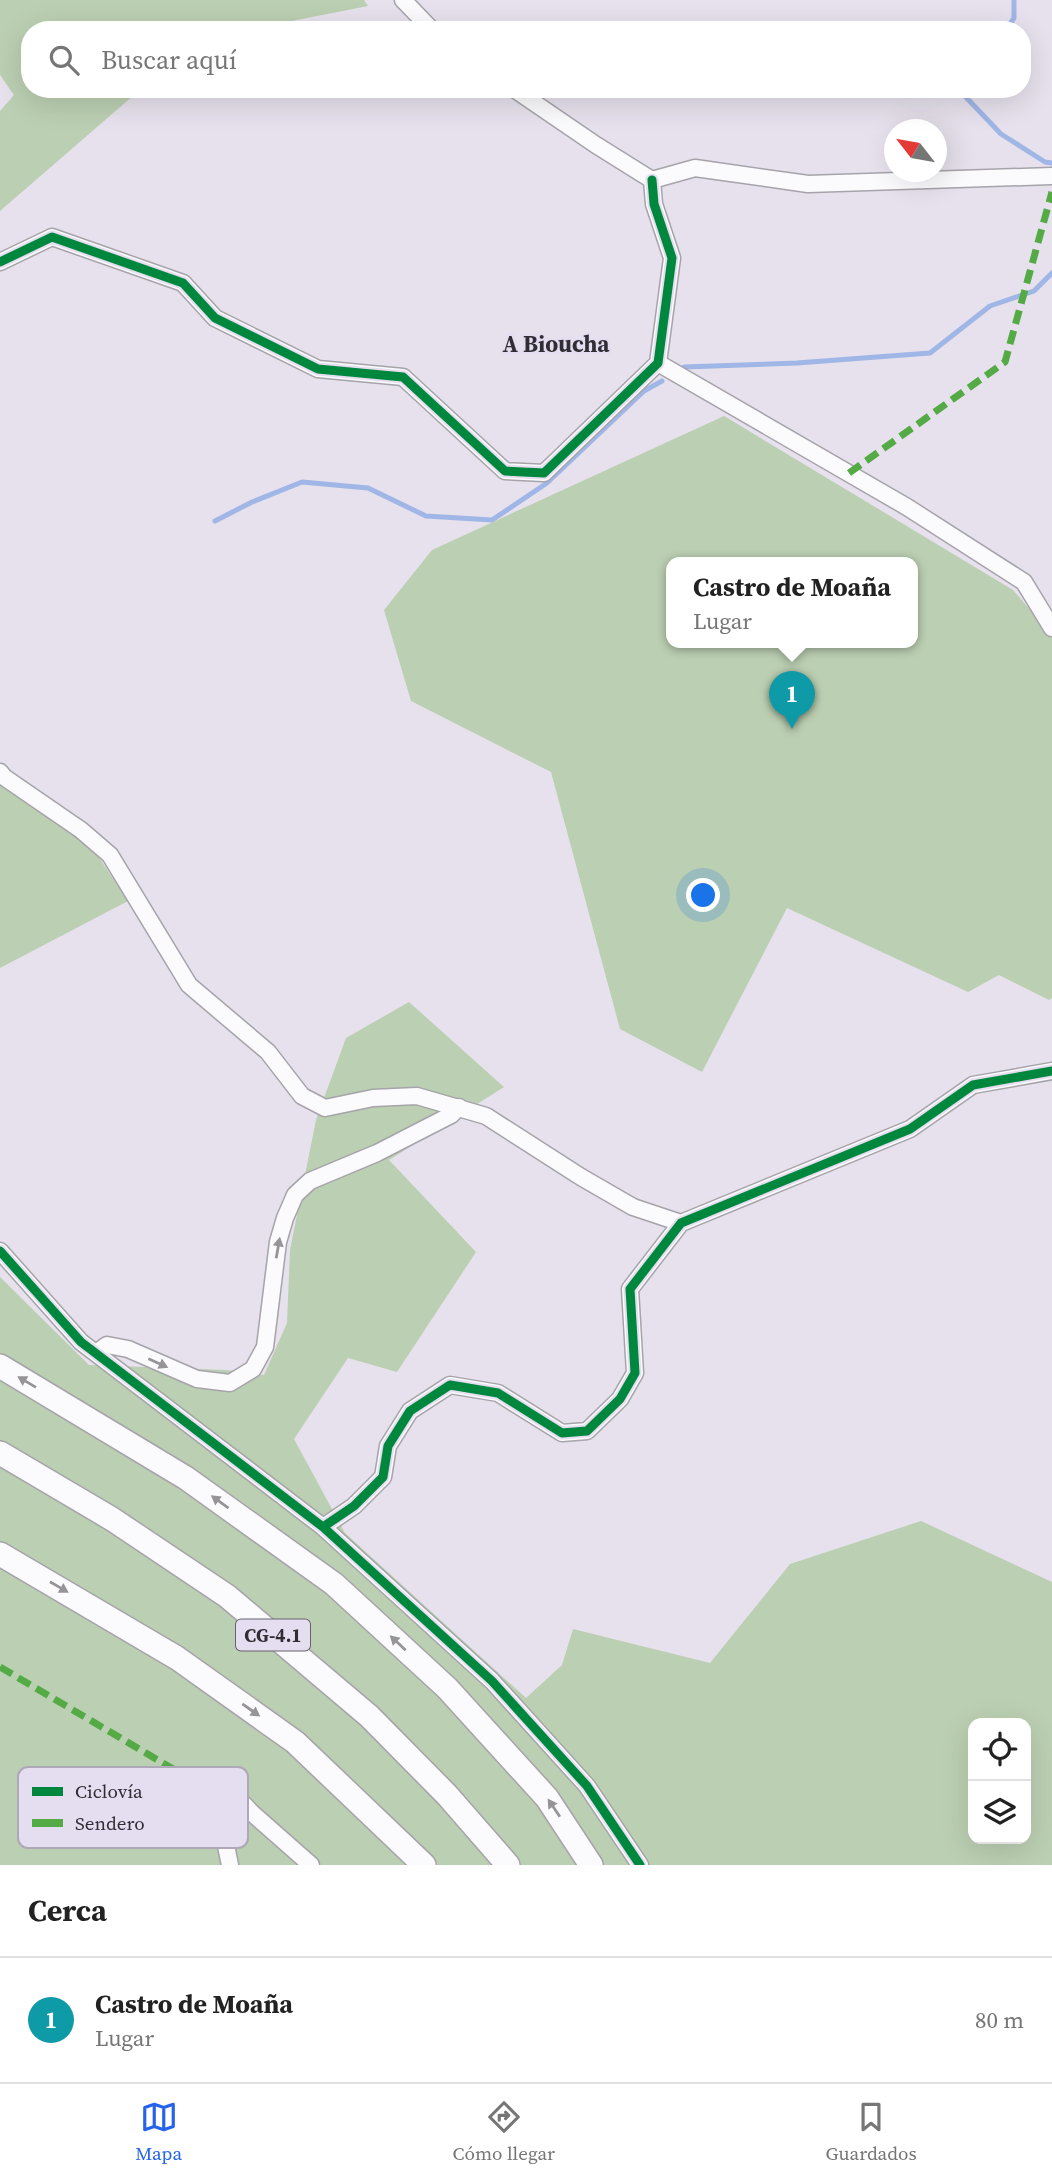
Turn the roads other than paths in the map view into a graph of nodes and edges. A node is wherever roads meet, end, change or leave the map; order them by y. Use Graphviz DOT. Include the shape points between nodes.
graph roads {
  1 [pos="402,0"];
  2 [pos="423,21"];
  3 [pos="527,98"];
  4 [pos="1052,176"];
  5 [pos="652,180"];
  6 [pos="0,262"];
  7 [pos="658,363"];
  8 [pos="1052,628"];
  9 [pos="0,772"];
  10 [pos="1049,1068"];
  11 [pos="459,1107"];
  12 [pos="681,1223"];
  13 [pos="0,1251"];
  14 [pos="96,1353"];
  15 [pos="0,1366"];
  16 [pos="0,1453"];
  17 [pos="323,1527"];
  18 [pos="0,1554"];
  19 [pos="248,1809"];
  20 [pos="311,1865"];
  21 [pos="425,1865"];
  22 [pos="508,1865"];
  23 [pos="591,1865"];
  24 [pos="640,1865"];
  1 -- 2 [label="street"];
  3 -- 5 [label="street"];
  4 -- 5 [label="street" via="808,184 695,168"];
  5 -- 7 [label="street" via="654,204 672,258"];
  6 -- 7 [label="street" via="52,237 183,283 215,318 318,369 403,377 505,471 544,473"];
  7 -- 8 [label="street" via="907,507 1024,582"];
  9 -- 11 [label="street" via="110,855 190,985 268,1052 302,1096 326,1108 373,1098 417,1097"];
  10 -- 12 [label="street" via="973,1085 910,1129"];
  11 -- 12 [label="street" via="486,1116 633,1207"];
  14 -- 11 [label="street, one-way" via="107,1345 128,1349 197,1378 230,1383 253,1369 265,1347 278,1242 295,1195 310,1181 377,1153"];
  12 -- 17 [label="street" via="630,1289 635,1373 620,1399 587,1431 562,1433 498,1392 450,1385 410,1411 388,1446 383,1477 354,1506"];
  13 -- 14 [label="street"];
  14 -- 17 [label="street"];
  23 -- 15 [label="highway, one-way" via="547,1798 447,1688 334,1584 186,1478"];
  16 -- 22 [label="highway, CG-4.1" via="112,1519 227,1596 369,1716"];
  17 -- 24 [label="street" via="492,1681 587,1786"];
  18 -- 21 [label="highway, one-way" via="177,1658 295,1742"];
  19 -- 20 [label="street"];
}
